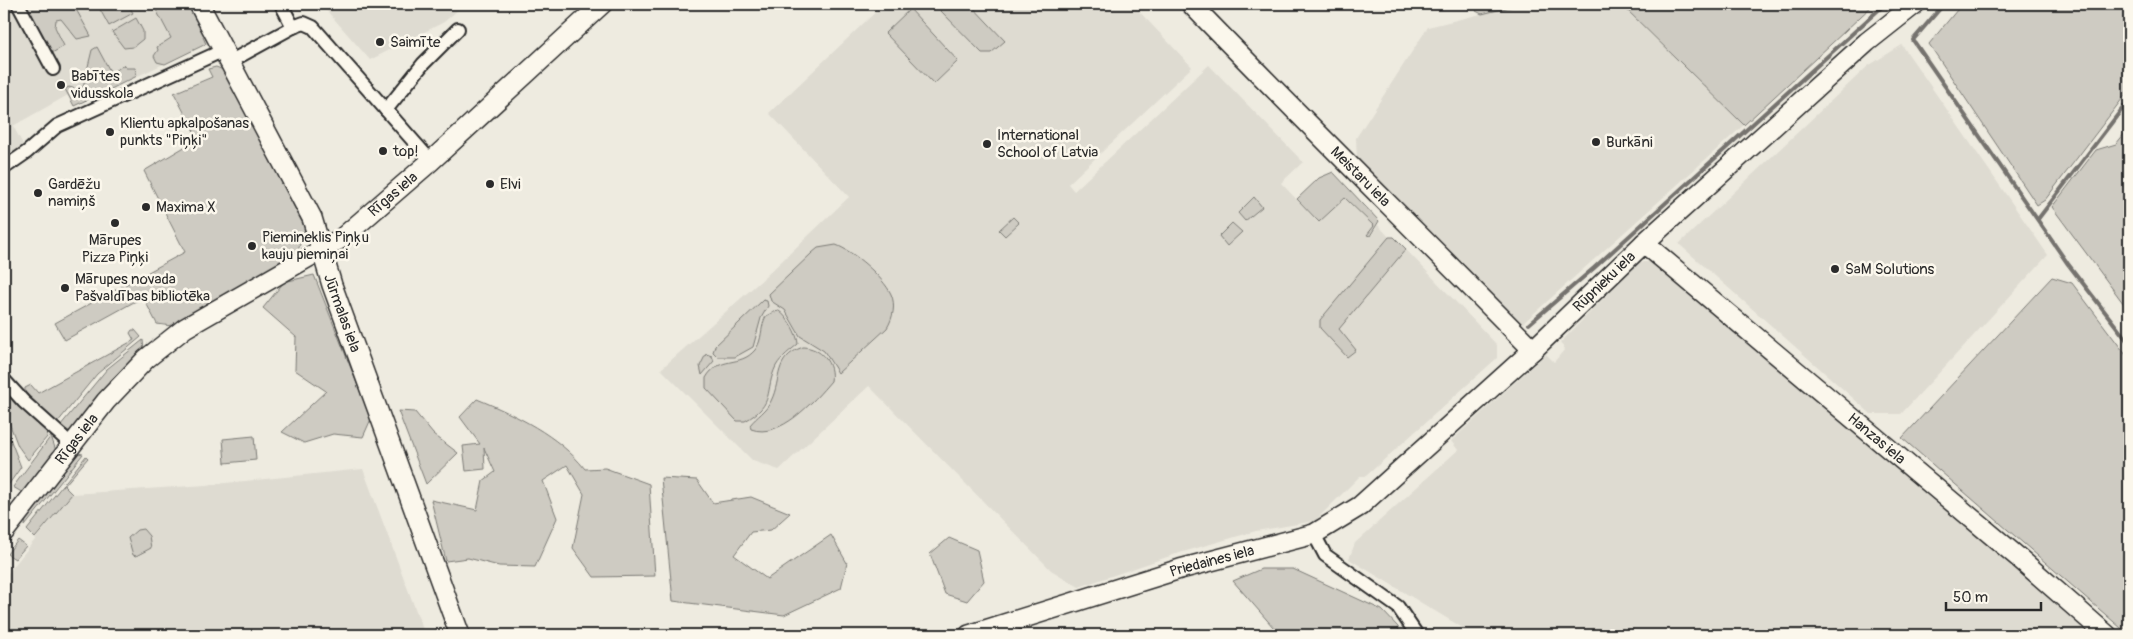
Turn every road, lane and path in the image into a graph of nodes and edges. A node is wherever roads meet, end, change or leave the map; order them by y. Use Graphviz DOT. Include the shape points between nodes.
graph roads {
  1 [pos="18,4"];
  2 [pos="199,4"];
  3 [pos="281,4"];
  4 [pos="602,4"];
  5 [pos="1190,4"];
  6 [pos="1915,4"];
  7 [pos="293,27"];
  8 [pos="458,30"];
  9 [pos="227,56"];
  10 [pos="53,69"];
  11 [pos="386,110"];
  12 [pos="430,161"];
  13 [pos="4,168"];
  14 [pos="1644,243"];
  15 [pos="322,250"];
  16 [pos="1533,350"];
  17 [pos="4,380"];
  18 [pos="72,444"];
  19 [pos="4,532"];
  20 [pos="1314,534"];
  21 [pos="460,635"];
  22 [pos="969,635"];
  23 [pos="1418,635"];
  24 [pos="2108,635"];
  1 -- 10 [label="street"];
  2 -- 9 [label="street, Jūrmalas iela"];
  3 -- 7 [label="street"];
  4 -- 12 [label="street, Rīgas iela"];
  5 -- 16 [label="street, Meistaru iela"];
  6 -- 14 [label="street, Rūpnieku iela" via="1860,49"];
  7 -- 9 [label="street"];
  7 -- 11 [label="street" via="304,23 313,27"];
  8 -- 11 [label="street" via="423,64"];
  9 -- 13 [label="street" via="57,126"];
  9 -- 15 [label="street, Jūrmalas iela" via="312,218"];
  11 -- 12 [label="street"];
  12 -- 15 [label="street, Rīgas iela" via="342,238"];
  14 -- 16 [label="street, Rūpnieku iela"];
  14 -- 24 [label="street, Hanzas iela"];
  15 -- 18 [label="street, Rīgas iela" via="216,310 157,349 120,385"];
  15 -- 21 [label="street, Jūrmalas iela" via="335,294"];
  16 -- 20 [label="street, Rūpnieku iela" via="1360,506"];
  17 -- 18 [label="street"];
  18 -- 19 [label="street, Rīgas iela"];
  20 -- 22 [label="street, Priedaines iela" via="1180,569"];
  20 -- 23 [label="street" via="1325,555 1398,607"];
}
